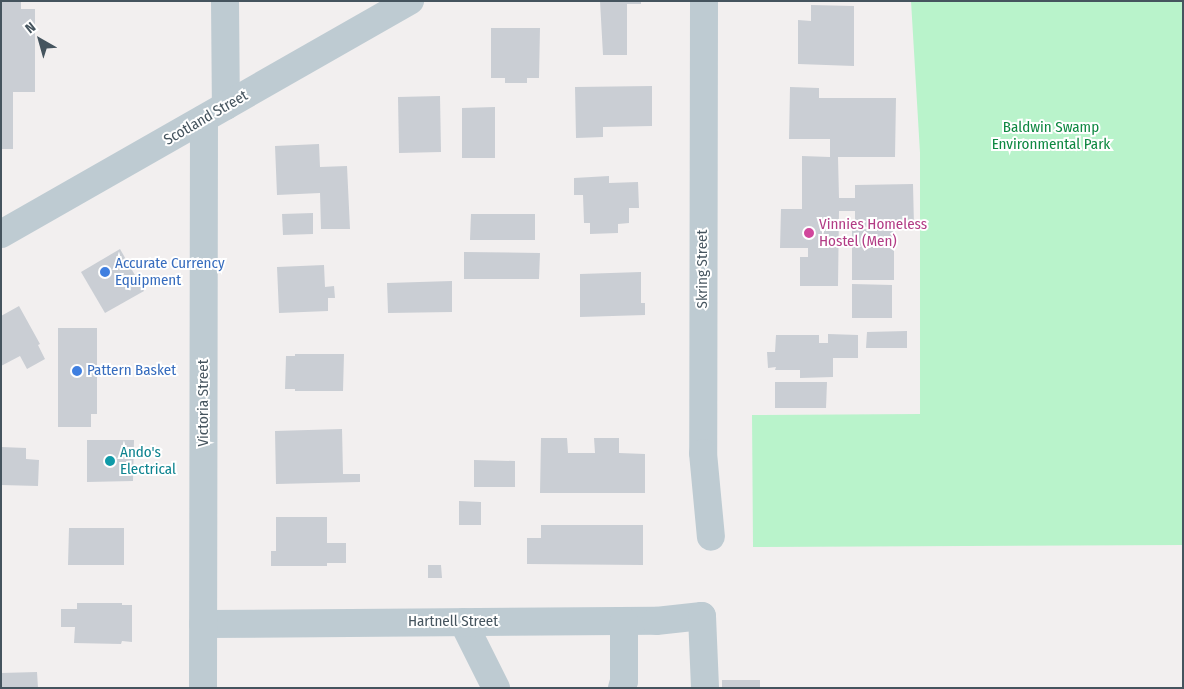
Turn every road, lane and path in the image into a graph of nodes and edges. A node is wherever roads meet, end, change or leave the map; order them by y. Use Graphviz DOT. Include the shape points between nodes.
graph roads {
  1 [pos="225,1"];
  2 [pos="410,1"];
  3 [pos="704,1"];
  4 [pos="215,113"];
  5 [pos="1,234"];
  6 [pos="711,537"];
  7 [pos="624,621"];
  8 [pos="463,622"];
  9 [pos="203,624"];
  10 [pos="203,688"];
  11 [pos="496,688"];
  12 [pos="622,688"];
  13 [pos="704,688"];
  1 -- 4 [label="street, Victoria Street"];
  2 -- 4 [label="street, Scotland Street"];
  3 -- 6 [label="street, Skring Street" via="703,453"];
  4 -- 5 [label="street, Scotland Street"];
  4 -- 9 [label="street, Victoria Street"];
  7 -- 8 [label="street, Hartnell Street"];
  7 -- 12 [label="street"];
  7 -- 13 [label="street, Hartnell Street" via="702,616"];
  8 -- 9 [label="street, Hartnell Street"];
  8 -- 11 [label="street"];
  9 -- 10 [label="street, Victoria Street"];
}
